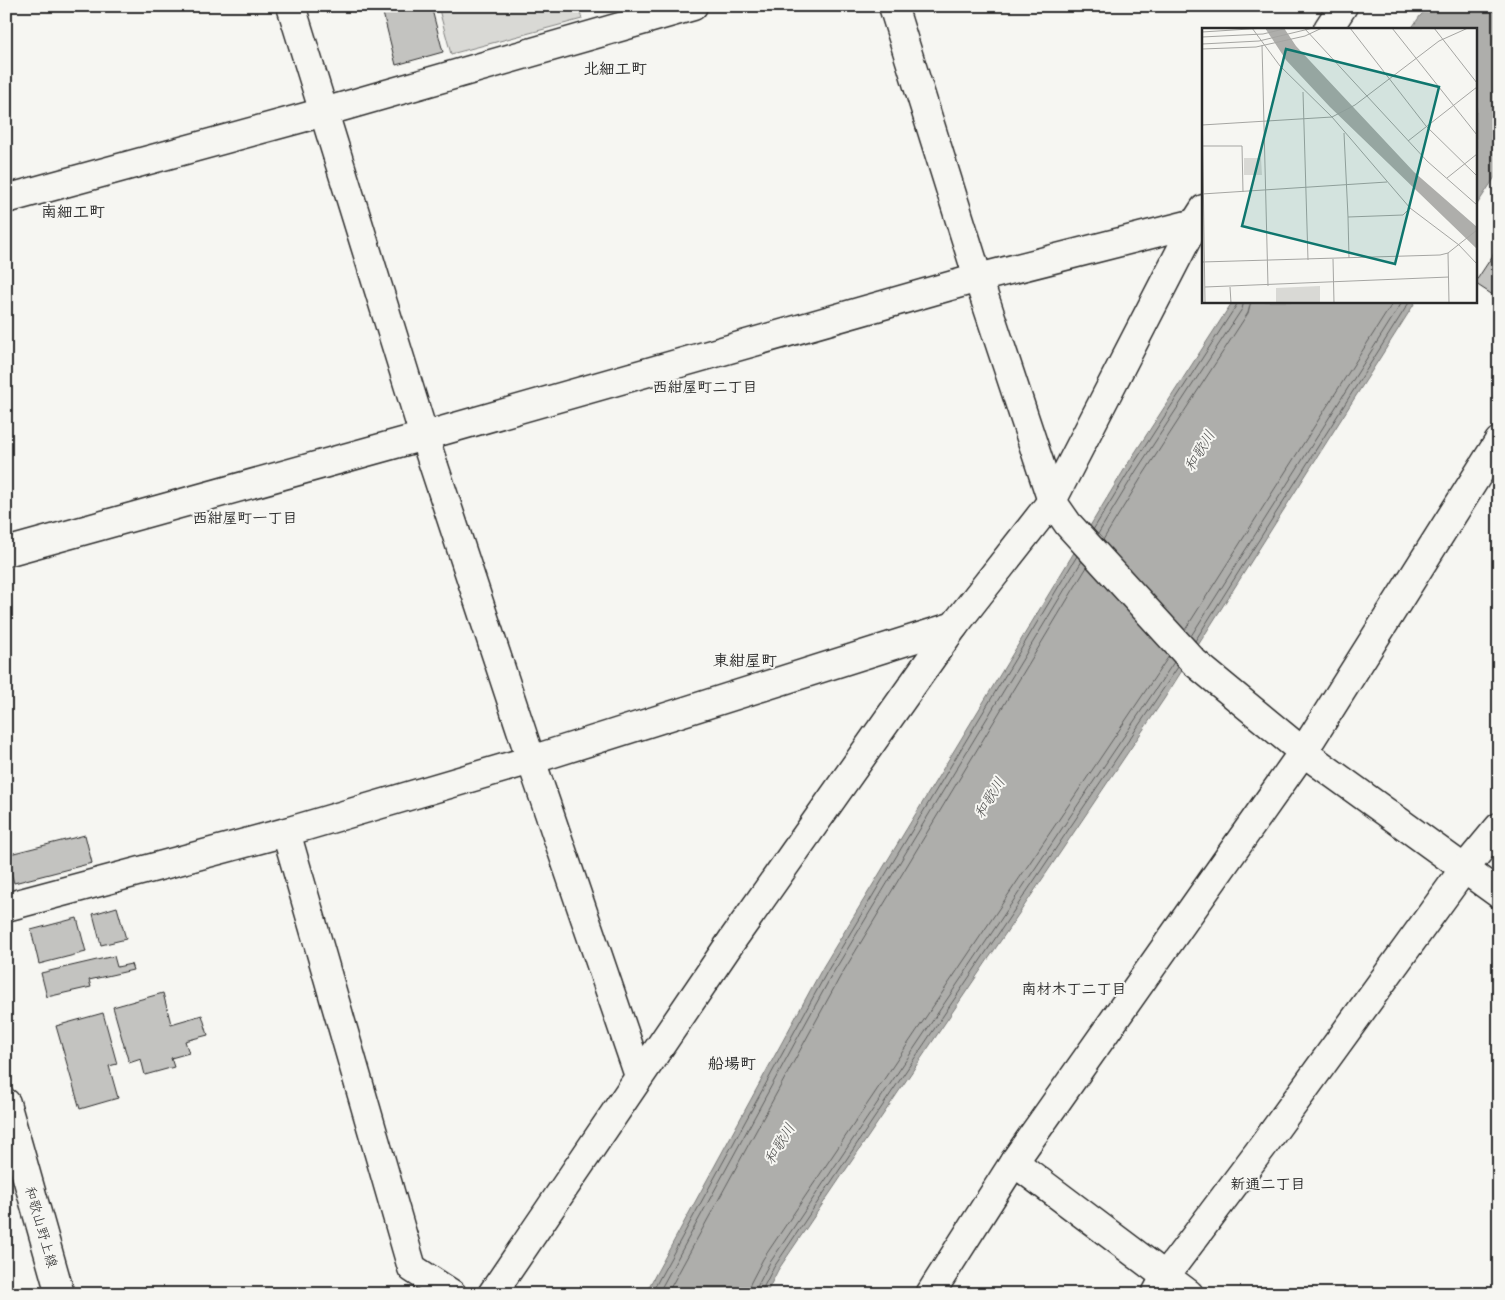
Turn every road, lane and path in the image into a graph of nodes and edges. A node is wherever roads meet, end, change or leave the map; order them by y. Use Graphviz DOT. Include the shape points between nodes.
graph roads {
  1 [pos="291,6"];
  2 [pos="694,6"];
  3 [pos="893,6"];
  4 [pos="1343,6"];
  5 [pos="1329,28"];
  6 [pos="324,112"];
  7 [pos="6,199"];
  8 [pos="1199,216"];
  9 [pos="978,278"];
  10 [pos="424,436"];
  11 [pos="1499,442"];
  12 [pos="1052,501"];
  13 [pos="6,552"];
  14 [pos="954,626"];
  15 [pos="1303,752"];
  16 [pos="530,760"];
  17 [pos="1499,827"];
  18 [pos="286,832"];
  19 [pos="1464,869"];
  20 [pos="1499,894"];
  21 [pos="6,907"];
  22 [pos="639,1076"];
  23 [pos="6,1103"];
  24 [pos="1014,1162"];
  25 [pos="1161,1285"];
  26 [pos="60,1294"];
  27 [pos="452,1294"];
  28 [pos="492,1294"];
  29 [pos="930,1294"];
  30 [pos="1189,1294"];
  1 -- 6 [label="street"];
  2 -- 6 [label="street"];
  3 -- 9 [label="street"];
  4 -- 5 [label="street"];
  6 -- 7 [label="street"];
  6 -- 10 [label="street"];
  8 -- 9 [label="street"];
  8 -- 12 [label="street"];
  9 -- 10 [label="street"];
  9 -- 12 [label="street"];
  10 -- 13 [label="street"];
  10 -- 16 [label="street"];
  11 -- 15 [label="street"];
  12 -- 14 [label="street"];
  12 -- 15 [label="street" via="1068,524 1194,662"];
  14 -- 16 [label="street"];
  14 -- 22 [label="street"];
  15 -- 19 [label="street"];
  15 -- 24 [label="street"];
  16 -- 18 [label="street"];
  16 -- 22 [label="street"];
  17 -- 19 [label="street"];
  18 -- 21 [label="street"];
  18 -- 27 [label="street" via="412,1268"];
  19 -- 20 [label="street"];
  19 -- 25 [label="street"];
  22 -- 28 [label="street"];
  23 -- 26 [label="street, 和歌山野上線"];
  24 -- 25 [label="street"];
  24 -- 29 [label="street"];
  25 -- 30 [label="street"];
}
